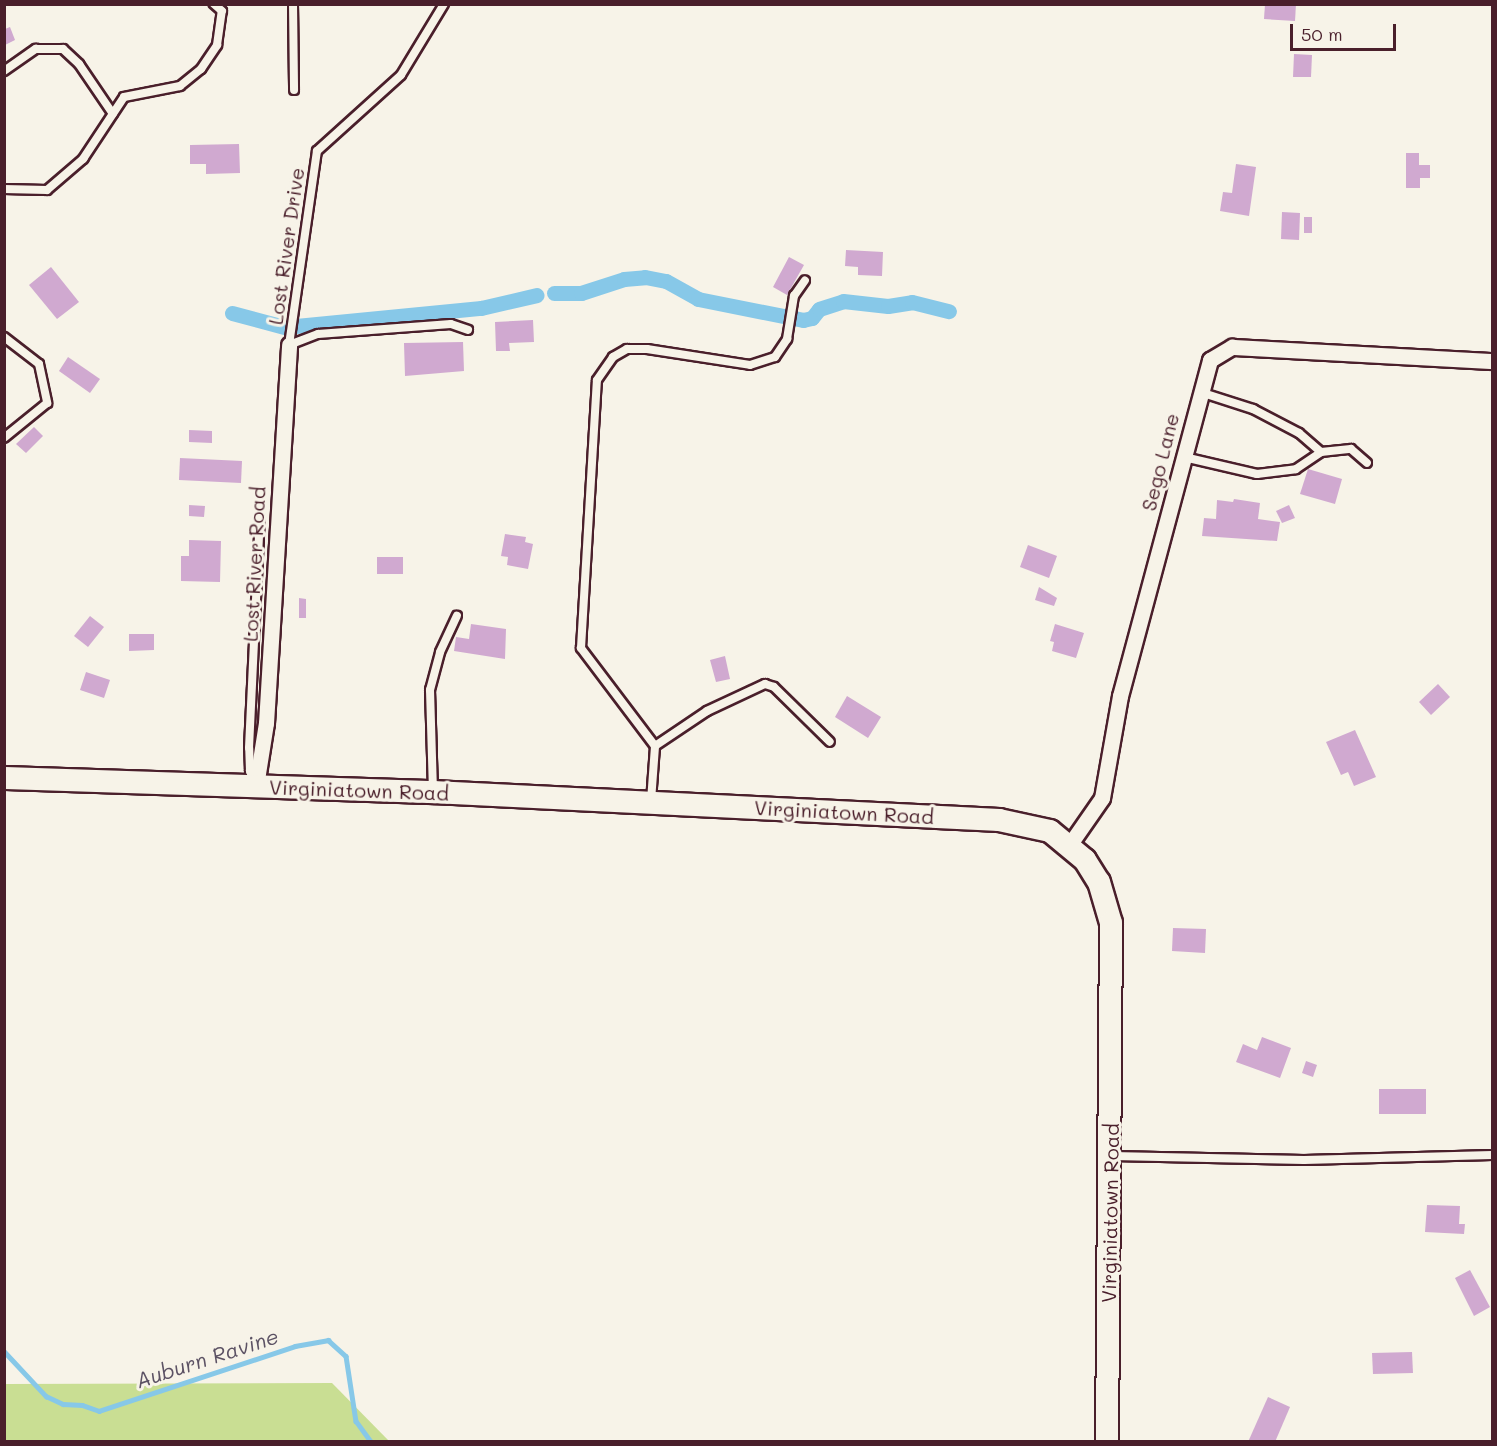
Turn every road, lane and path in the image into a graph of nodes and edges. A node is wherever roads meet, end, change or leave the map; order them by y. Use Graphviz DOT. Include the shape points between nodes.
graph roads {
  1 [pos="214,4"];
  2 [pos="293,4"];
  3 [pos="444,4"];
  4 [pos="4,71"];
  5 [pos="294,90"];
  6 [pos="113,114"];
  7 [pos="4,189"];
  8 [pos="805,280"];
  9 [pos="468,330"];
  10 [pos="4,337"];
  11 [pos="289,345"];
  12 [pos="1492,361"];
  13 [pos="1199,392"];
  14 [pos="4,438"];
  15 [pos="1321,452"];
  16 [pos="1182,456"];
  17 [pos="1367,463"];
  18 [pos="260,518"];
  19 [pos="457,616"];
  20 [pos="830,742"];
  21 [pos="655,746"];
  22 [pos="4,778"];
  23 [pos="256,786"];
  24 [pos="433,792"];
  25 [pos="651,802"];
  26 [pos="1070,844"];
  27 [pos="1492,1155"];
  28 [pos="1111,1156"];
  29 [pos="1107,1442"];
  1 -- 6 [label="lane" via="222,11 217,45 201,69 180,86 124,97"];
  2 -- 5 [label="lane"];
  3 -- 11 [label="lane, Lost River Drive" via="401,75 317,151"];
  4 -- 6 [label="lane" via="36,50 63,50 79,64"];
  6 -- 7 [label="lane" via="83,159 47,190"];
  8 -- 21 [label="lane" via="795,296 787,339 775,357 750,365 647,348 627,349 613,357 597,380 581,648"];
  9 -- 11 [label="lane" via="451,324 318,334"];
  10 -- 14 [label="lane" via="39,364 48,403"];
  11 -- 23 [label="street, Lost River Road" via="266,723"];
  12 -- 13 [label="street, Sego Lane" via="1232,347 1210,360"];
  13 -- 15 [label="lane" via="1253,409 1299,434"];
  13 -- 16 [label="street, Sego Lane"];
  15 -- 16 [label="lane" via="1296,469 1257,474"];
  15 -- 17 [label="lane" via="1352,449"];
  16 -- 26 [label="street, Sego Lane" via="1120,696 1102,798"];
  18 -- 23 [label="lane" via="249,748 250,771"];
  19 -- 24 [label="lane" via="440,652 430,690"];
  20 -- 21 [label="lane" via="774,687 765,684 706,711"];
  21 -- 25 [label="lane"];
  22 -- 23 [label="street, Virginiatown Road"];
  23 -- 24 [label="street, Virginiatown Road"];
  24 -- 25 [label="street, Virginiatown Road"];
  25 -- 26 [label="street, Virginiatown Road" via="999,820 1029,824"];
  26 -- 28 [label="street, Virginiatown Road" via="1099,882 1111,924"];
  27 -- 28 [label="lane" via="1304,1160"];
  28 -- 29 [label="street, Virginiatown Road"];
}
